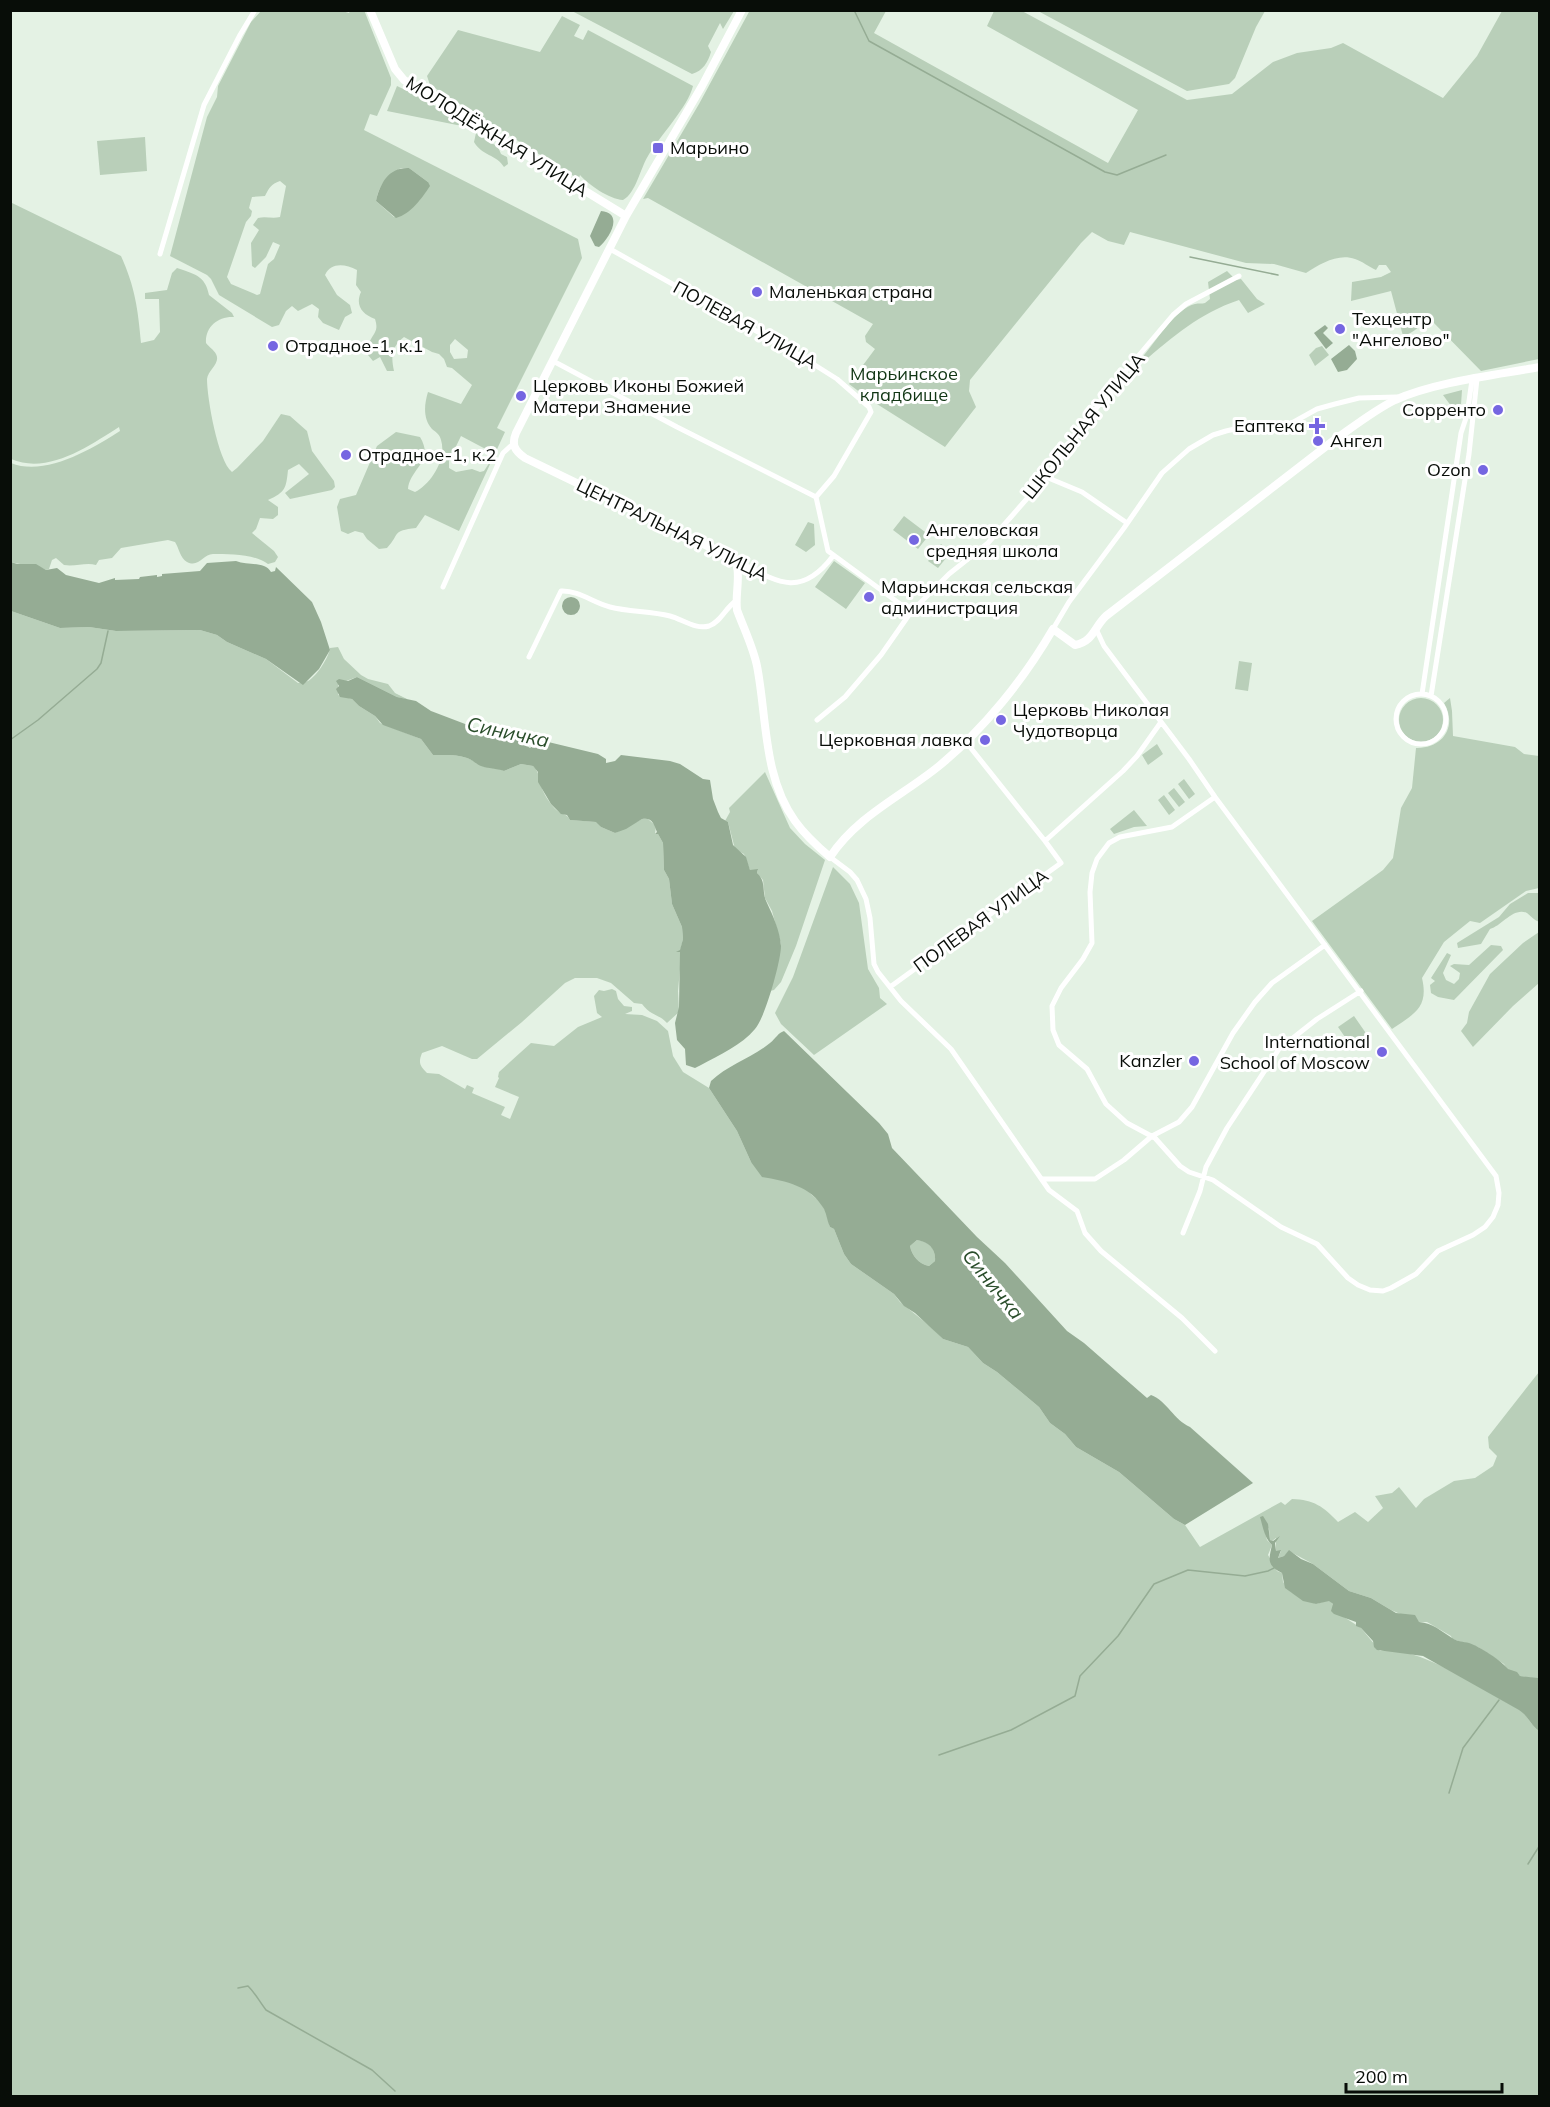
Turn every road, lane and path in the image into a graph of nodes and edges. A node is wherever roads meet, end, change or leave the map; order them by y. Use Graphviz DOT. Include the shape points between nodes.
graph roads {
  1 [pos="255,10"];
  2 [pos="370,10"];
  3 [pos="742,10"];
  4 [pos="626,216"];
  5 [pos="609,249"];
  6 [pos="160,254"];
  7 [pos="1239,276"];
  8 [pos="553,361"];
  9 [pos="1539,367"];
  10 [pos="1475,379"];
  11 [pos="1401,398"];
  12 [pos="513,444"];
  13 [pos="1046,477"];
  14 [pos="816,498"];
  15 [pos="1127,524"];
  16 [pos="834,556"];
  17 [pos="736,560"];
  18 [pos="443,586"];
  19 [pos="736,601"];
  20 [pos="911,612"];
  21 [pos="1053,629"];
  22 [pos="1097,631"];
  23 [pos="529,657"];
  24 [pos="1422,694"];
  25 [pos="1431,696"];
  26 [pos="816,720"];
  27 [pos="1161,722"];
  28 [pos="966,742"];
  29 [pos="1215,797"];
  30 [pos="1045,841"];
  31 [pos="830,857"];
  32 [pos="1326,945"];
  33 [pos="890,987"];
  34 [pos="1360,991"];
  35 [pos="1152,1136"];
  36 [pos="1204,1177"];
  37 [pos="1043,1179"];
  38 [pos="1183,1233"];
  39 [pos="1215,1351"];
  1 -- 6 [label="street" via="204,105"];
  2 -- 4 [label="street, МОЛОДЁЖНАЯ УЛИЦА" via="395,69 404,80"];
  3 -- 4 [label="street"];
  4 -- 5 [label="street"];
  5 -- 8 [label="street"];
  5 -- 14 [label="street, ПОЛЕВАЯ УЛИЦА" via="824,370 867,404 871,412 834,476"];
  7 -- 13 [label="street, ШКОЛЬНАЯ УЛИЦА" via="1173,315 1112,387"];
  8 -- 12 [label="street"];
  8 -- 14 [label="street"];
  9 -- 10 [label="street"];
  10 -- 11 [label="street"];
  10 -- 24 [label="street" via="1461,433"];
  10 -- 25 [label="street" via="1470,454"];
  11 -- 15 [label="street" via="1359,398 1325,406 1290,424 1239,428 1213,435 1169,465"];
  11 -- 22 [label="street" via="1368,416 1310,459 1106,616"];
  12 -- 17 [label="street, ЦЕНТРАЛЬНАЯ УЛИЦА" via="525,458"];
  12 -- 18 [label="street" via="503,453"];
  13 -- 15 [label="street" via="1082,492"];
  13 -- 20 [label="street, ШКОЛЬНАЯ УЛИЦА" via="988,543"];
  14 -- 16 [label="street" via="828,551"];
  15 -- 21 [label="street"];
  16 -- 17 [label="street, ЦЕНТРАЛЬНАЯ УЛИЦА" via="817,573 787,584"];
  16 -- 20 [label="street"];
  17 -- 19 [label="street"];
  19 -- 23 [label="street" via="715,623 700,627 671,616 610,607 561,591"];
  19 -- 31 [label="street" via="756,663 768,748 779,789 793,820"];
  20 -- 26 [label="street, ШКОЛЬНАЯ УЛИЦА" via="851,690"];
  21 -- 22 [label="street" via="1075,645"];
  21 -- 28 [label="street" via="1016,683"];
  22 -- 27 [label="street"];
  24 -- 25 [label="street"];
  24 -- 25 [label="street" via="1401,703 1395,718 1400,734 1413,744 1437,739 1446,726 1444,709"];
  27 -- 29 [label="street"];
  27 -- 30 [label="street, ПОЛЕВАЯ УЛИЦА" via="1123,771"];
  28 -- 30 [label="street"];
  28 -- 31 [label="street" via="854,828"];
  29 -- 32 [label="street"];
  29 -- 35 [label="street" via="1172,827 1120,837 1109,843 1092,873 1092,943 1052,1006 1053,1030 1059,1045 1087,1069 1106,1104"];
  30 -- 33 [label="street, ПОЛЕВАЯ УЛИЦА" via="1061,863"];
  31 -- 33 [label="street" via="850,872 862,889 870,918 874,964"];
  32 -- 34 [label="street"];
  32 -- 35 [label="street" via="1267,988 1233,1032 1192,1107 1174,1126"];
  33 -- 37 [label="street" via="951,1049"];
  34 -- 36 [label="street" via="1279,1049 1227,1128"];
  34 -- 36 [label="street" via="1494,1171 1499,1200 1490,1222 1473,1235 1438,1251 1412,1277 1376,1292 1353,1282 1317,1244 1281,1227"];
  35 -- 36 [label="street" via="1180,1166"];
  35 -- 37 [label="street" via="1095,1179"];
  36 -- 38 [label="street"];
  37 -- 39 [label="street" via="1049,1190 1077,1211 1085,1233 1101,1251 1182,1318"];
}
